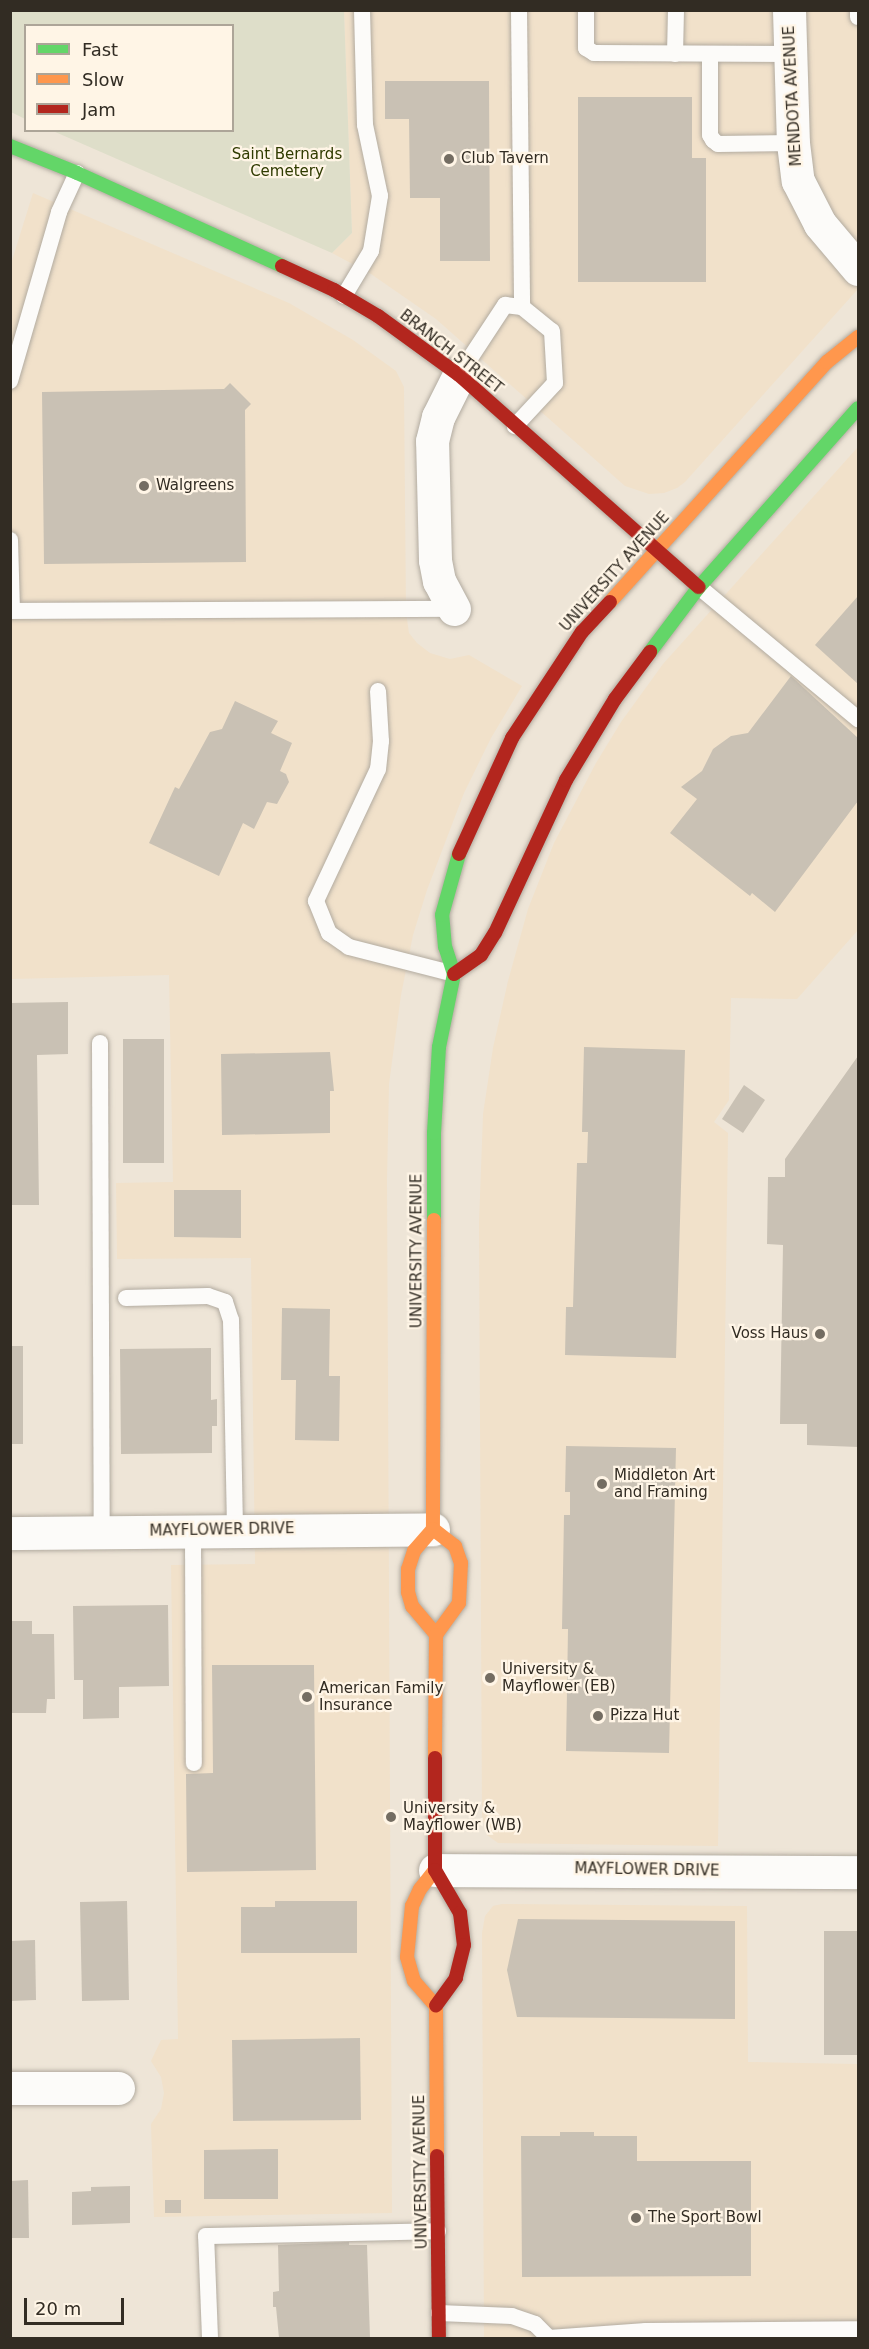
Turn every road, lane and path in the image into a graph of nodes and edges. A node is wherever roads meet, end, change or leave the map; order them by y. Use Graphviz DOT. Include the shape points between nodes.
graph roads {
  1 [pos="362,10"];
  2 [pos="519,10"];
  3 [pos="586,10"];
  4 [pos="676,10"];
  5 [pos="789,10"];
  6 [pos="675,54"];
  7 [pos="710,54"];
  8 [pos="790,54"];
  9 [pos="793,143"];
  10 [pos="10,146"];
  11 [pos="77,173"];
  12 [pos="858,269"];
  13 [pos="344,296"];
  14 [pos="522,306"];
  15 [pos="858,337"];
  16 [pos="459,375"];
  17 [pos="10,381"];
  18 [pos="858,408"];
  19 [pos="516,426"];
  20 [pos="10,540"];
  21 [pos="655,549"];
  22 [pos="699,588"];
  23 [pos="454,609"];
  24 [pos="378,691"];
  25 [pos="858,719"];
  26 [pos="454,974"];
  27 [pos="100,1043"];
  28 [pos="126,1298"];
  29 [pos="433,1529"];
  30 [pos="193,1530"];
  31 [pos="236,1530"];
  32 [pos="102,1532"];
  33 [pos="10,1533"];
  34 [pos="436,1635"];
  35 [pos="194,1764"];
  36 [pos="435,1870"];
  37 [pos="858,1872"];
  38 [pos="436,2006"];
  39 [pos="10,2088"];
  40 [pos="118,2088"];
  41 [pos="438,2231"];
  42 [pos="439,2313"];
  43 [pos="858,2329"];
  44 [pos="210,2338"];
  45 [pos="439,2338"];
  46 [pos="549,2338"];
  1 -- 13 [label="lane" via="364,124 380,196 371,251"];
  2 -- 14 [label="lane"];
  3 -- 6 [label="lane" via="586,48 594,53"];
  4 -- 6 [label="lane"];
  5 -- 8 [label="street, MENDOTA AVENUE"];
  6 -- 7 [label="lane"];
  7 -- 8 [label="lane"];
  7 -- 9 [label="lane" via="712,140 718,144"];
  8 -- 9 [label="street, MENDOTA AVENUE"];
  9 -- 12 [label="street, MENDOTA AVENUE" via="798,181 806,200 820,224"];
  10 -- 11 [label="main road, BRANCH STREET"];
  11 -- 13 [label="main road, BRANCH STREET"];
  11 -- 17 [label="lane" via="59,212"];
  13 -- 16 [label="main road, BRANCH STREET" via="408,336"];
  14 -- 16 [label="lane" via="505,306"];
  14 -- 19 [label="lane" via="552,331 555,383"];
  15 -- 21 [label="main road, UNIVERSITY AVENUE" via="827,362"];
  16 -- 19 [label="main road, BRANCH STREET"];
  16 -- 23 [label="street" via="438,417 432,441 435,560 442,589"];
  18 -- 22 [label="main road"];
  19 -- 21 [label="main road, BRANCH STREET"];
  20 -- 23 [label="lane" via="12,612"];
  21 -- 22 [label="main road, BRANCH STREET"];
  21 -- 26 [label="main road, UNIVERSITY AVENUE" via="604,604 562,658 489,784 444,898 443,930"];
  22 -- 25 [label="lane"];
  22 -- 26 [label="main road" via="615,699 574,765 490,942 481,955"];
  24 -- 26 [label="lane" via="378,769 316,901 329,933 349,947"];
  26 -- 29 [label="main road, UNIVERSITY AVENUE" via="439,1047 434,1125"];
  27 -- 32 [label="lane"];
  28 -- 31 [label="lane" via="208,1296 225,1302 231,1320"];
  29 -- 31 [label="street, MAYFLOWER DRIVE"];
  29 -- 34 [label="main road" via="412,1555 408,1593 417,1614"];
  29 -- 34 [label="main road" via="455,1546 462,1568 459,1603"];
  30 -- 31 [label="street, MAYFLOWER DRIVE"];
  30 -- 32 [label="street, MAYFLOWER DRIVE"];
  30 -- 35 [label="lane"];
  32 -- 33 [label="street, MAYFLOWER DRIVE"];
  34 -- 36 [label="main road"];
  36 -- 37 [label="street, MAYFLOWER DRIVE"];
  36 -- 38 [label="main road" via="460,1913 464,1945 456,1978"];
  36 -- 38 [label="main road" via="412,1906 407,1957 414,1981"];
  38 -- 41 [label="main road, UNIVERSITY AVENUE"];
  39 -- 40 [label="street"];
  41 -- 42 [label="main road, UNIVERSITY AVENUE"];
  41 -- 44 [label="lane" via="206,2236"];
  42 -- 45 [label="main road, UNIVERSITY AVENUE"];
  42 -- 46 [label="lane" via="512,2316 535,2324"];
  43 -- 46 [label="lane" via="646,2331"];
}
